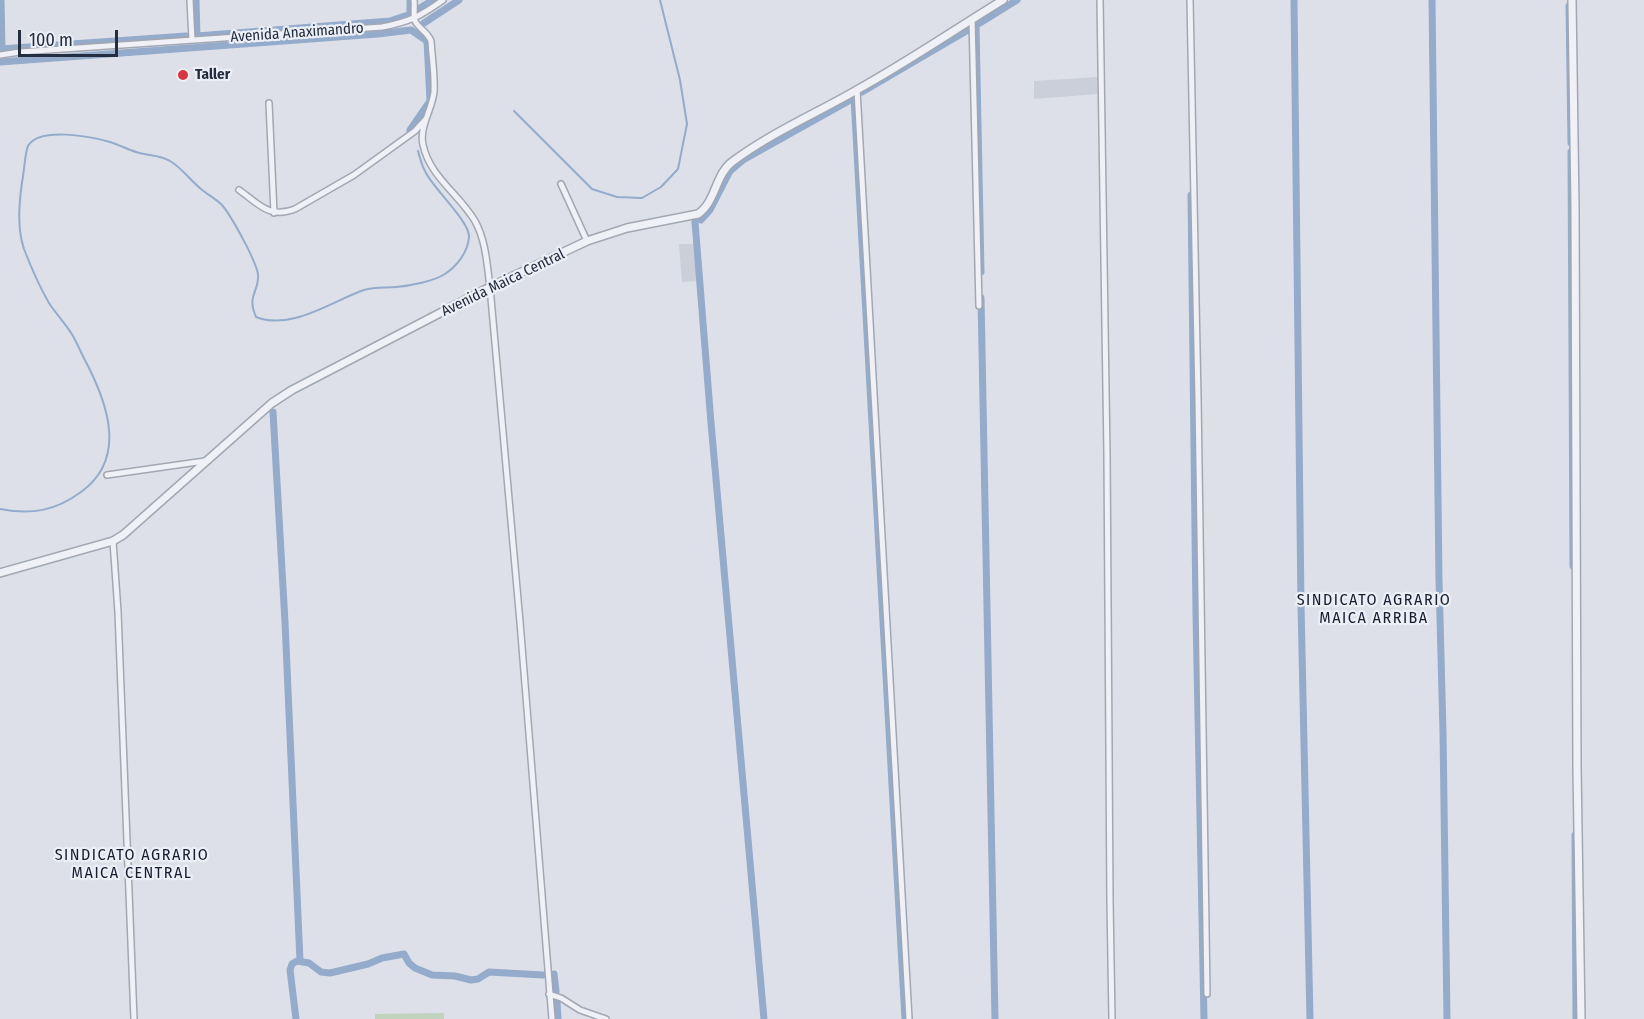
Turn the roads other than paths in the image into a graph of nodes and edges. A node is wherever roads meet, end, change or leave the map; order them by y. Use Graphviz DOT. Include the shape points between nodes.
graph roads {
  1 [pos="190,0"];
  2 [pos="414,0"];
  3 [pos="444,0"];
  4 [pos="1004,0"];
  5 [pos="1100,0"];
  6 [pos="1190,0"];
  7 [pos="1572,0"];
  8 [pos="414,19"];
  9 [pos="972,20"];
  10 [pos="192,40"];
  11 [pos="0,55"];
  12 [pos="857,90"];
  13 [pos="269,103"];
  14 [pos="427,118"];
  15 [pos="561,184"];
  16 [pos="239,189"];
  17 [pos="274,213"];
  18 [pos="587,241"];
  19 [pos="490,288"];
  20 [pos="979,306"];
  21 [pos="207,461"];
  22 [pos="107,475"];
  23 [pos="113,541"];
  24 [pos="0,573"];
  25 [pos="549,994"];
  26 [pos="1207,994"];
  27 [pos="134,1019"];
  28 [pos="552,1019"];
  29 [pos="606,1019"];
  30 [pos="909,1019"];
  31 [pos="1113,1019"];
  32 [pos="1581,1019"];
  1 -- 10 [label="street"];
  2 -- 8 [label="street"];
  3 -- 8 [label="street, Avenida Anaximandro"];
  4 -- 9 [label="street, Avenida Maica Central"];
  5 -- 31 [label="street"];
  6 -- 26 [label="street"];
  7 -- 32 [label="street"];
  8 -- 10 [label="street, Avenida Anaximandro" via="382,27"];
  8 -- 14 [label="street" via="431,41 434,90"];
  9 -- 12 [label="street, Avenida Maica Central"];
  9 -- 20 [label="street"];
  10 -- 11 [label="street, Avenida Anaximandro"];
  12 -- 18 [label="street, Avenida Maica Central" via="733,161 704,211"];
  12 -- 30 [label="street"];
  13 -- 17 [label="street"];
  14 -- 17 [label="street" via="354,175 295,209"];
  14 -- 19 [label="street" via="423,146 432,168 475,222 483,239"];
  15 -- 18 [label="street"];
  16 -- 17 [label="street"];
  18 -- 19 [label="street, Avenida Maica Central"];
  19 -- 21 [label="street, Avenida Maica Central" via="286,393"];
  19 -- 25 [label="street"];
  21 -- 22 [label="street"];
  21 -- 23 [label="street, Avenida Maica Central" via="132,529"];
  23 -- 24 [label="street, Avenida Maica Central"];
  23 -- 27 [label="street"];
  25 -- 28 [label="street"];
  25 -- 29 [label="street"];
}
